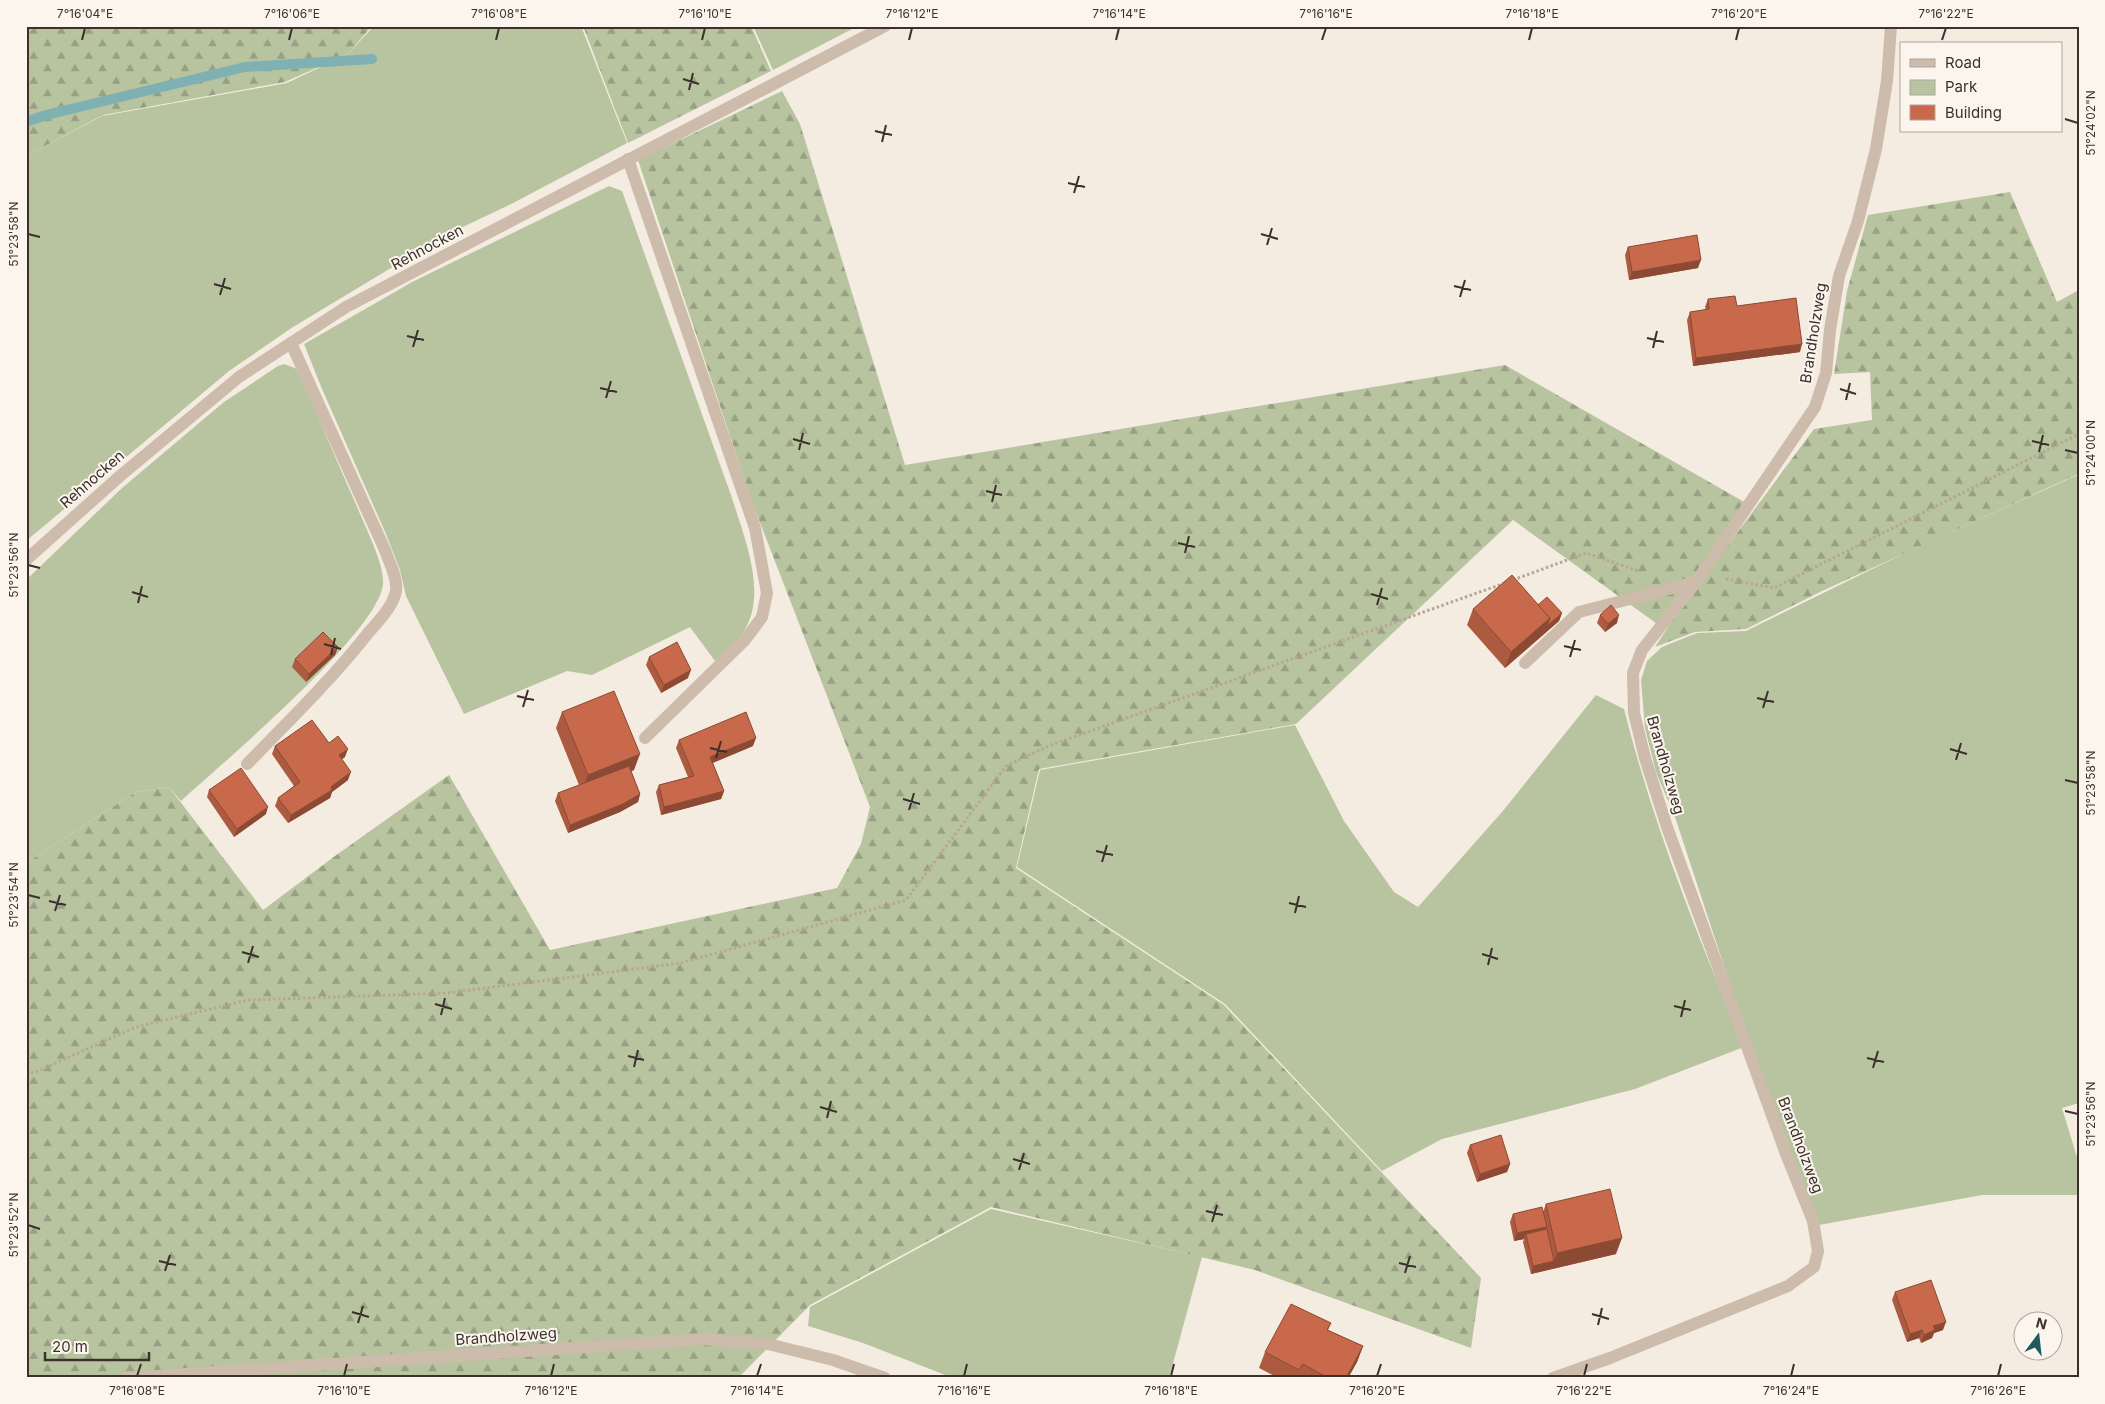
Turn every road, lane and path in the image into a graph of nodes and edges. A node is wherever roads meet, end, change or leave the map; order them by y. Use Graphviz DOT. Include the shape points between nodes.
graph roads {
  1 [pos="885,26"];
  2 [pos="1891,26"];
  3 [pos="628,159"];
  4 [pos="291,343"];
  5 [pos="2079,434"];
  6 [pos="26,560"];
  7 [pos="1643,572"];
  8 [pos="1698,578"];
  9 [pos="1525,663"];
  10 [pos="645,738"];
  11 [pos="247,764"];
  12 [pos="26,1074"];
  13 [pos="126,1378"];
  14 [pos="884,1378"];
  15 [pos="1553,1378"];
  1 -- 3 [label="street, Rehnocken"];
  2 -- 8 [label="street, Brandholzweg" via="1887,82 1876,149 1858,220 1839,276 1826,373 1815,407"];
  3 -- 4 [label="street, Rehnocken" via="346,307"];
  3 -- 10 [label="street" via="755,528 766,593 762,617 745,640"];
  4 -- 6 [label="street, Rehnocken" via="239,377"];
  4 -- 11 [label="street" via="385,550 396,590 378,622 342,667"];
  5 -- 8 [label="path" via="1774,588"];
  7 -- 12 [label="path" via="1586,553 1051,746 1006,766 906,900 681,963 447,993 248,1000 136,1027"];
  8 -- 9 [label="street" via="1579,612"];
  8 -- 15 [label="street, Brandholzweg" via="1642,650 1633,673 1634,713 1667,827 1812,1221 1818,1251 1814,1267 1788,1286"];
  13 -- 14 [label="street, Brandholzweg" via="704,1339 768,1344 833,1360"];
}
